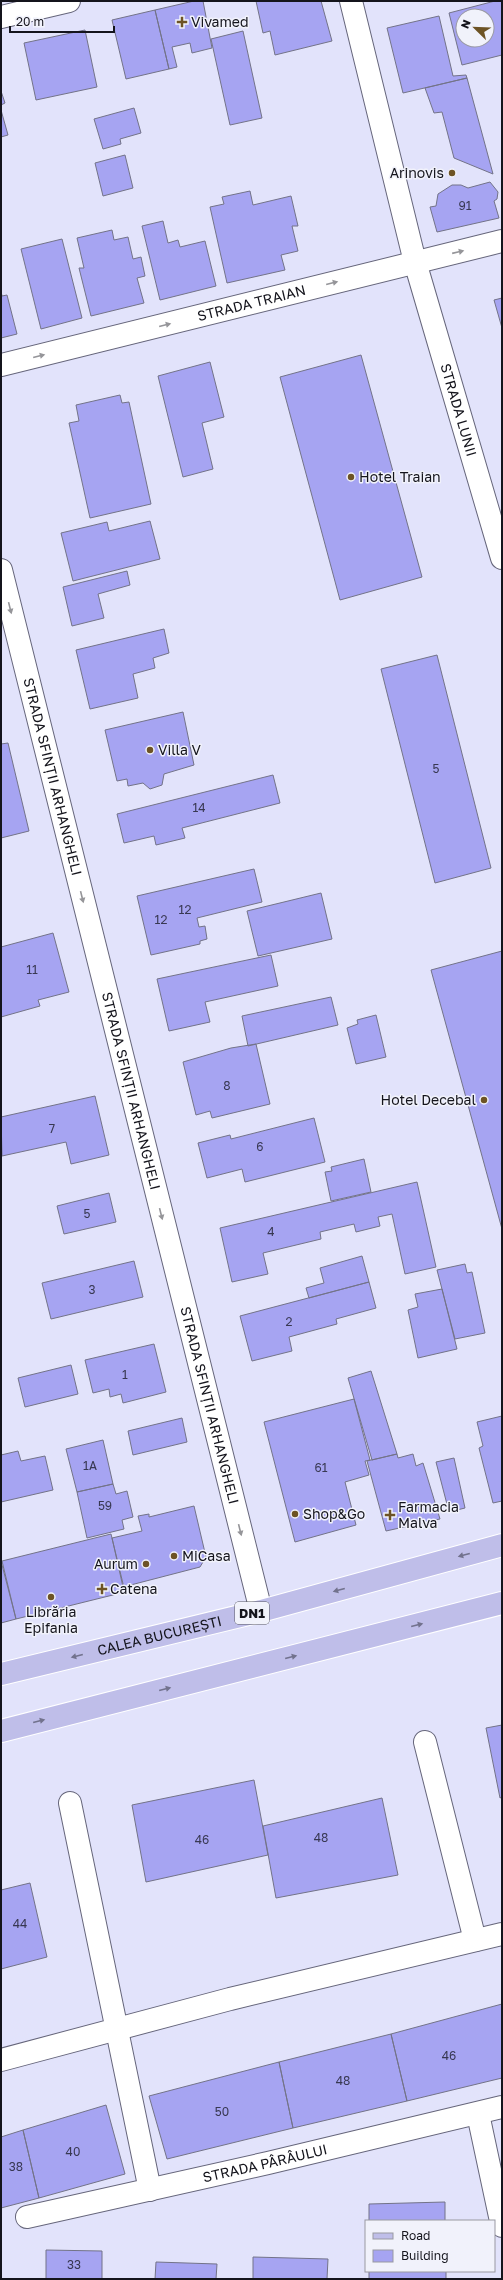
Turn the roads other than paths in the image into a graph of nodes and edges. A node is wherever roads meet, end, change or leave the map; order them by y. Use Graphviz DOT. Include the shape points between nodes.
graph roads {
  1 [pos="70,1"];
  2 [pos="351,1"];
  3 [pos="1,17"];
  4 [pos="502,241"];
  5 [pos="415,262"];
  6 [pos="1,365"];
  7 [pos="502,558"];
  8 [pos="1,570"];
  9 [pos="502,1545"];
  10 [pos="502,1603"];
  11 [pos="261,1611"];
  12 [pos="1,1674"];
  13 [pos="1,1731"];
  14 [pos="425,1742"];
  15 [pos="70,1803"];
  16 [pos="502,1934"];
  17 [pos="475,1940"];
  18 [pos="116,2031"];
  19 [pos="1,2060"];
  20 [pos="502,2107"];
  21 [pos="478,2114"];
  22 [pos="150,2190"];
  23 [pos="28,2217"];
  24 [pos="502,2226"];
  1 -- 3 [label="street"];
  2 -- 5 [label="street, STRADA LUNII"];
  5 -- 4 [label="street, STRADA TRAIAN, one-way"];
  6 -- 5 [label="street, STRADA TRAIAN, one-way"];
  5 -- 7 [label="street, STRADA LUNII"];
  8 -- 11 [label="street, STRADA SFINȚII ARHANGHELI, one-way"];
  9 -- 11 [label="main road, CALEA BUCUREȘTI / DN1, one-way"];
  13 -- 10 [label="main road, one-way"];
  11 -- 12 [label="main road, CALEA BUCUREȘTI / DN1, one-way"];
  14 -- 17 [label="street"];
  15 -- 18 [label="street"];
  16 -- 17 [label="street"];
  17 -- 18 [label="street" via="230,1999"];
  18 -- 19 [label="street"];
  18 -- 22 [label="street"];
  20 -- 21 [label="street, STRADA PÂRÂULUI"];
  21 -- 22 [label="street, STRADA PÂRÂULUI"];
  21 -- 24 [label="street"];
  22 -- 23 [label="street, STRADA PÂRÂULUI"];
}
